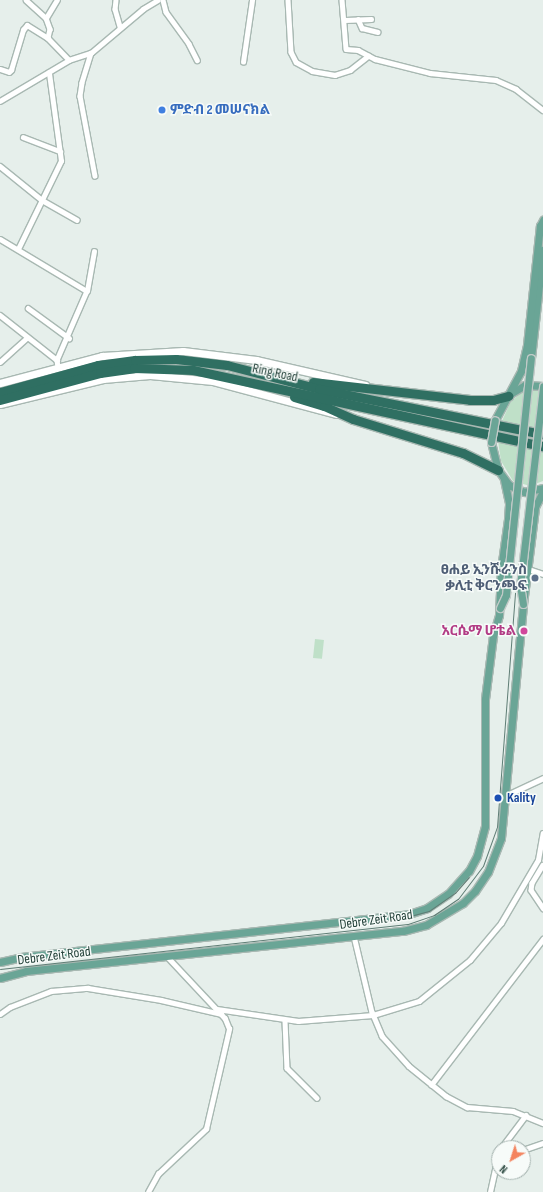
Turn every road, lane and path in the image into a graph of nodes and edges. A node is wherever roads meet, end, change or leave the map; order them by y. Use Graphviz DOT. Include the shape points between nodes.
graph roads {
  1 [pos="26,0"];
  2 [pos="57,0"];
  3 [pos="116,0"];
  4 [pos="158,0"];
  5 [pos="163,0"];
  6 [pos="252,0"];
  7 [pos="288,0"];
  8 [pos="342,0"];
  9 [pos="46,18"];
  10 [pos="358,19"];
  11 [pos="371,19"];
  12 [pos="345,20"];
  13 [pos="120,27"];
  14 [pos="378,32"];
  15 [pos="48,38"];
  16 [pos="91,53"];
  17 [pos="368,56"];
  18 [pos="69,60"];
  19 [pos="197,60"];
  20 [pos="243,62"];
  21 [pos="0,69"];
  22 [pos="49,73"];
  23 [pos="0,101"];
  24 [pos="543,110"];
  25 [pos="23,137"];
  26 [pos="60,151"];
  27 [pos="0,166"];
  28 [pos="95,176"];
  29 [pos="42,200"];
  30 [pos="77,220"];
  31 [pos="543,220"];
  32 [pos="0,239"];
  33 [pos="18,249"];
  34 [pos="543,250"];
  35 [pos="94,252"];
  36 [pos="87,292"];
  37 [pos="28,308"];
  38 [pos="0,315"];
  39 [pos="27,338"];
  40 [pos="68,338"];
  41 [pos="0,362"];
  42 [pos="58,364"];
  43 [pos="278,378"];
  44 [pos="249,381"];
  45 [pos="0,383"];
  46 [pos="543,386"];
  47 [pos="378,388"];
  48 [pos="0,392"];
  49 [pos="508,396"];
  50 [pos="0,400"];
  51 [pos="0,404"];
  52 [pos="353,419"];
  53 [pos="543,434"];
  54 [pos="543,446"];
  55 [pos="498,470"];
  56 [pos="504,479"];
  57 [pos="543,490"];
  58 [pos="528,569"];
  59 [pos="543,574"];
  60 [pos="523,604"];
  61 [pos="500,608"];
  62 [pos="543,778"];
  63 [pos="507,795"];
  64 [pos="543,833"];
  65 [pos="541,860"];
  66 [pos="543,865"];
  67 [pos="543,908"];
  68 [pos="354,936"];
  69 [pos="543,939"];
  70 [pos="167,957"];
  71 [pos="0,962"];
  72 [pos="0,978"];
  73 [pos="217,1010"];
  74 [pos="0,1014"];
  75 [pos="221,1014"];
  76 [pos="373,1015"];
  77 [pos="285,1021"];
  78 [pos="431,1085"];
  79 [pos="317,1098"];
  80 [pos="526,1115"];
  81 [pos="543,1123"];
  82 [pos="506,1140"];
  83 [pos="543,1143"];
  84 [pos="531,1147"];
  85 [pos="492,1180"];
  86 [pos="148,1192"];
  87 [pos="490,1192"];
  1 -- 9 [label="street"];
  2 -- 9 [label="street"];
  3 -- 13 [label="street" via="115,9"];
  4 -- 13 [label="street"];
  5 -- 19 [label="street" via="166,12"];
  6 -- 20 [label="street"];
  7 -- 17 [label="street" via="291,52 296,62 312,71 334,75 350,70"];
  8 -- 12 [label="street"];
  9 -- 15 [label="street" via="50,29"];
  10 -- 11 [label="street"];
  10 -- 12 [label="street"];
  10 -- 14 [label="street" via="362,28"];
  12 -- 17 [label="street" via="345,47"];
  13 -- 16 [label="street"];
  15 -- 18 [label="street"];
  15 -- 21 [label="street" via="27,25 23,30 11,70 9,72"];
  16 -- 18 [label="street"];
  16 -- 28 [label="street" via="80,96"];
  17 -- 24 [label="street" via="444,75 496,80 516,89"];
  18 -- 22 [label="street"];
  22 -- 23 [label="street"];
  22 -- 26 [label="street"];
  25 -- 26 [label="street"];
  26 -- 29 [label="street" via="59,168"];
  27 -- 29 [label="street"];
  29 -- 30 [label="street"];
  29 -- 33 [label="street"];
  31 -- 49 [label="main road" via="540,226 527,346 521,371"];
  32 -- 33 [label="street"];
  33 -- 36 [label="street"];
  34 -- 61 [label="main road, bridge" via="506,594"];
  35 -- 36 [label="street"];
  36 -- 40 [label="street"];
  37 -- 40 [label="street"];
  38 -- 39 [label="street"];
  39 -- 41 [label="street"];
  39 -- 42 [label="street"];
  40 -- 42 [label="street"];
  42 -- 45 [label="street"];
  42 -- 47 [label="street" via="102,356 183,351 256,360"];
  43 -- 47 [label="highway"];
  43 -- 48 [label="highway, Ring Road" via="210,362 135,360 98,365"];
  43 -- 53 [label="highway, Ring Road"];
  44 -- 50 [label="highway, Ring Road" via="193,370 134,368 100,373"];
  44 -- 52 [label="highway" via="324,406"];
  44 -- 54 [label="highway, Ring Road" via="472,433"];
  46 -- 49 [label="main road" via="525,386"];
  46 -- 60 [label="main road, bridge" via="520,586"];
  47 -- 49 [label="highway" via="470,400 493,400"];
  49 -- 55 [label="main road, bridge" via="495,420 491,442"];
  51 -- 52 [label="street" via="103,379 150,375 213,381"];
  52 -- 55 [label="highway" via="463,453"];
  55 -- 56 [label="main road"];
  56 -- 57 [label="main road" via="515,489 524,492"];
  56 -- 61 [label="main road" via="509,503"];
  57 -- 58 [label="main road" via="535,507"];
  58 -- 59 [label="street"];
  58 -- 60 [label="main road"];
  60 -- 63 [label="main road, Debre Zeit Road"];
  61 -- 71 [label="main road, Debre Zeit Road" via="492,642 485,700 487,811 484,833 469,871 438,901 409,914 386,918 21,957"];
  62 -- 63 [label="street"];
  63 -- 68 [label="main road, Debre Zeit Road" via="498,851 488,872 463,903 426,925 403,931"];
  64 -- 65 [label="street"];
  65 -- 76 [label="street" via="513,906 470,960 419,1001"];
  66 -- 67 [label="street" via="532,883 531,890"];
  68 -- 70 [label="main road, Debre Zeit Road"];
  68 -- 76 [label="street"];
  69 -- 78 [label="street"];
  70 -- 72 [label="main road, Debre Zeit Road" via="26,971"];
  70 -- 73 [label="street"];
  73 -- 75 [label="street"];
  73 -- 77 [label="street"];
  74 -- 75 [label="street" via="10,1007 51,991 88,988 161,1000"];
  75 -- 86 [label="street" via="229,1024 229,1029 209,1123 203,1133 158,1174"];
  76 -- 77 [label="street"];
  76 -- 78 [label="street" via="392,1049"];
  77 -- 79 [label="street" via="286,1068"];
  78 -- 80 [label="street" via="467,1107 506,1110"];
  80 -- 81 [label="street"];
  80 -- 82 [label="street"];
  83 -- 84 [label="street"];
  85 -- 87 [label="street"];
}
